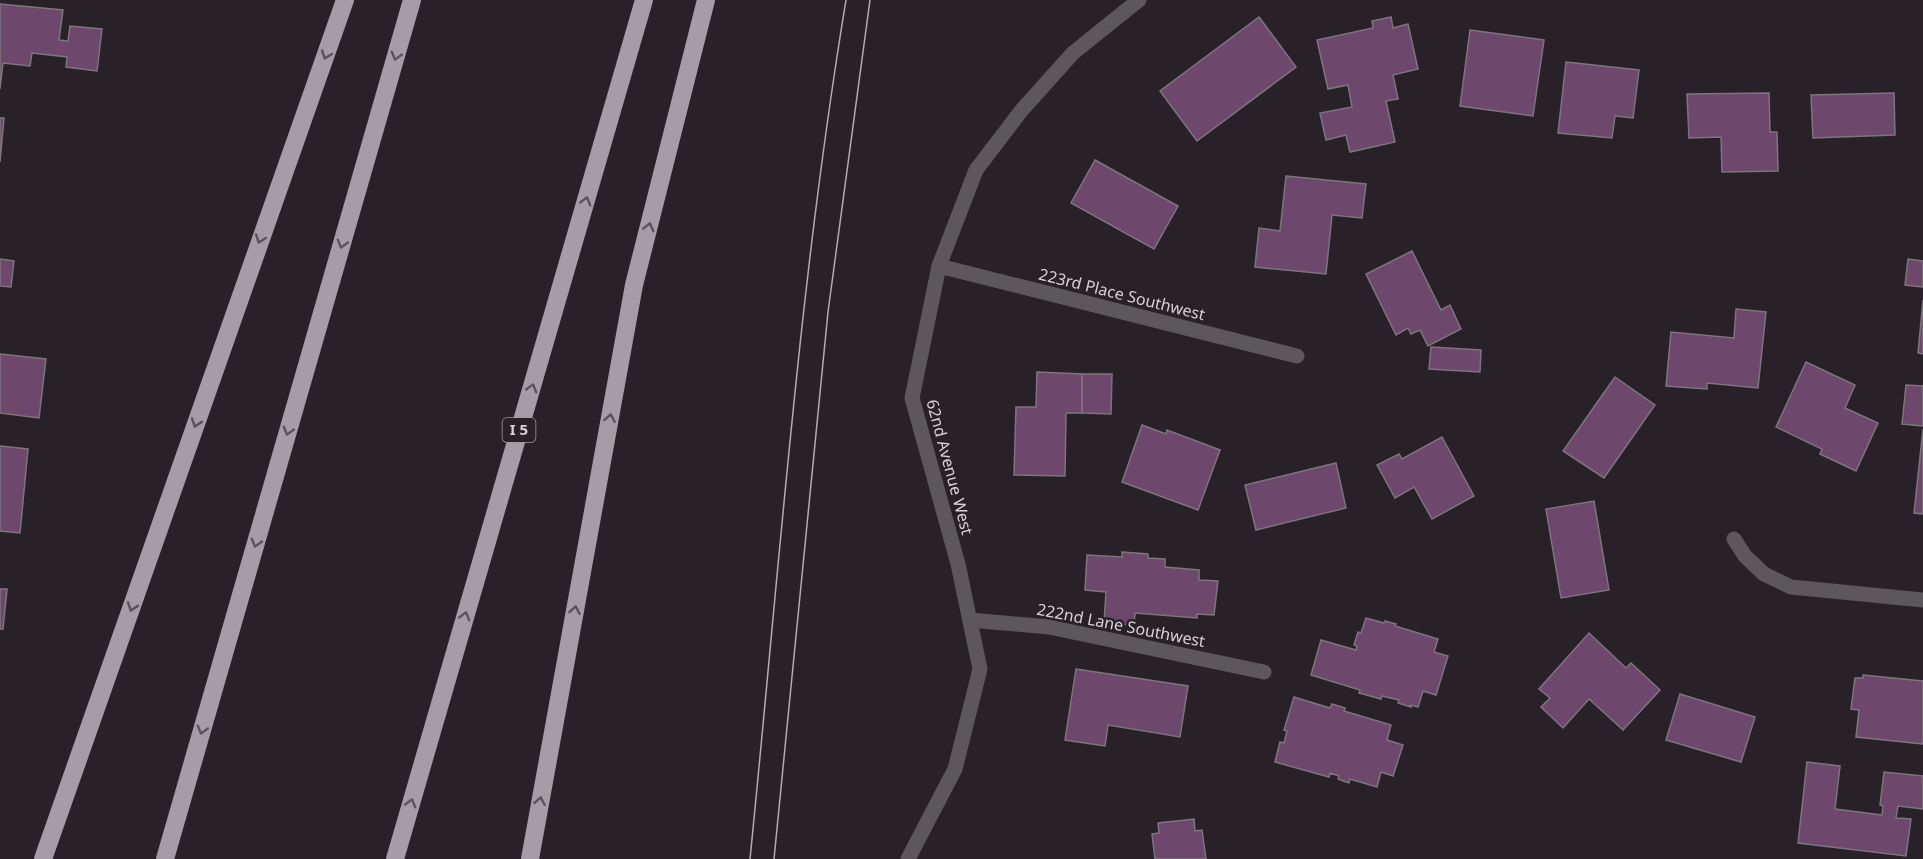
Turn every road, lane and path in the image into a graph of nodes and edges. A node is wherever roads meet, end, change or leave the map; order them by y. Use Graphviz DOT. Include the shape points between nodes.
graph roads {
  1 [pos="345,0"];
  2 [pos="412,0"];
  3 [pos="644,0"];
  4 [pos="706,0"];
  5 [pos="1139,0"];
  6 [pos="939,266"];
  7 [pos="1297,356"];
  8 [pos="1734,539"];
  9 [pos="1923,600"];
  10 [pos="970,620"];
  11 [pos="1264,672"];
  12 [pos="43,859"];
  13 [pos="165,859"];
  14 [pos="394,859"];
  15 [pos="530,859"];
  16 [pos="908,859"];
  1 -- 12 [label="highway, one-way"];
  2 -- 13 [label="highway, one-way"];
  14 -- 3 [label="highway, I 5, one-way"];
  15 -- 4 [label="highway, one-way" via="634,285"];
  5 -- 6 [label="street, 62nd Avenue West" via="1073,53 1021,111 976,170"];
  6 -- 7 [label="street, 223rd Place Southwest"];
  6 -- 10 [label="street, 62nd Avenue West" via="912,398"];
  8 -- 9 [label="street" via="1764,574 1791,587"];
  10 -- 11 [label="street, 222nd Lane Southwest" via="1049,627"];
  10 -- 16 [label="street, 62nd Avenue West" via="980,669 955,769"];
}
